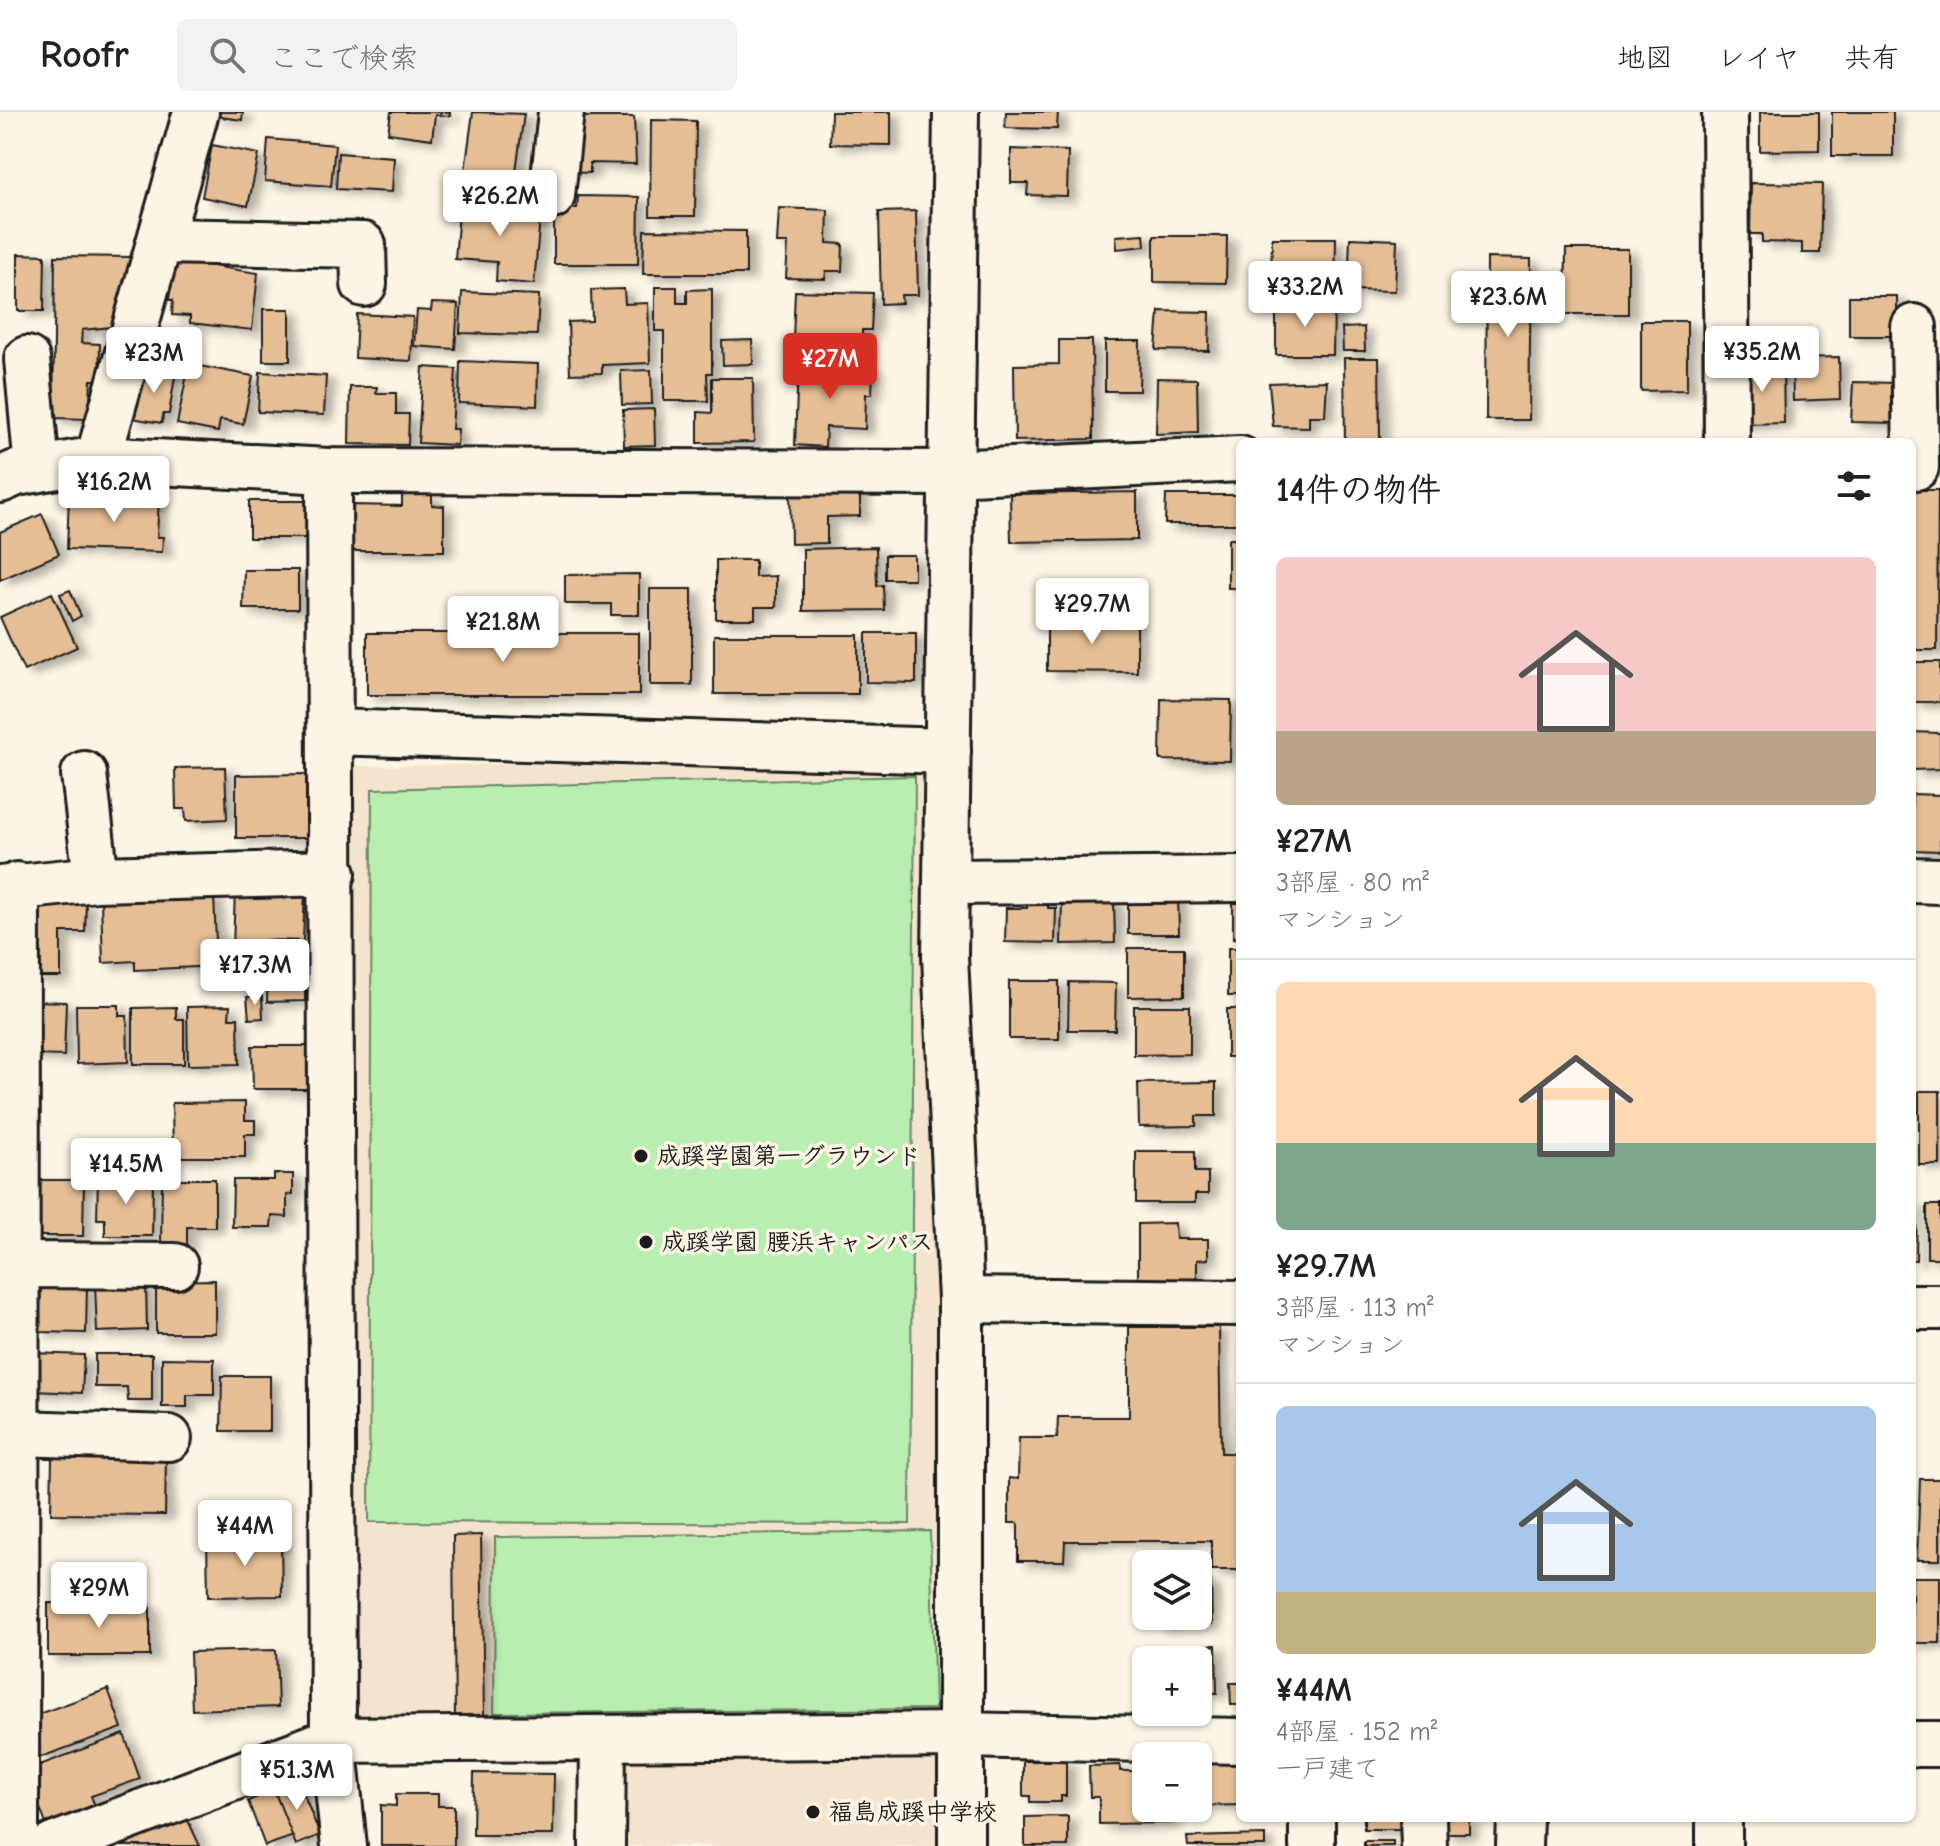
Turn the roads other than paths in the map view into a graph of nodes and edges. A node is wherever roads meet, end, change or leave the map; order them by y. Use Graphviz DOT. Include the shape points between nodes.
graph roads {
  1 [pos="196,112"];
  2 [pos="561,112"];
  3 [pos="956,112"];
  4 [pos="1725,112"];
  5 [pos="552,196"];
  6 [pos="160,241"];
  7 [pos="364,284"];
  8 [pos="1914,327"];
  9 [pos="27,359"];
  10 [pos="1727,438"];
  11 [pos="98,459"];
  12 [pos="1236,459"];
  13 [pos="1923,467"];
  14 [pos="329,471"];
  15 [pos="951,473"];
  16 [pos="19,475"];
  17 [pos="330,732"];
  18 [pos="948,751"];
  19 [pos="84,774"];
  20 [pos="333,873"];
  21 [pos="96,879"];
  22 [pos="1236,879"];
  23 [pos="1916,880"];
  24 [pos="1940,881"];
  25 [pos="947,882"];
  26 [pos="9,887"];
  27 [pos="18,1265"];
  28 [pos="175,1266"];
  29 [pos="961,1300"];
  30 [pos="1236,1303"];
  31 [pos="1916,1307"];
  32 [pos="1940,1307"];
  33 [pos="9,1350"];
  34 [pos="18,1433"];
  35 [pos="169,1438"];
  36 [pos="963,1735"];
  37 [pos="333,1740"];
  38 [pos="603,1740"];
  39 [pos="1236,1741"];
  40 [pos="1916,1744"];
  41 [pos="1940,1744"];
  42 [pos="1312,1822"];
  43 [pos="1423,1822"];
  44 [pos="1520,1822"];
  45 [pos="1719,1822"];
  46 [pos="16,1846"];
  47 [pos="53,1846"];
  48 [pos="344,1846"];
  49 [pos="602,1846"];
  50 [pos="961,1846"];
  51 [pos="1312,1846"];
  52 [pos="1424,1846"];
  53 [pos="1519,1846"];
  54 [pos="1719,1846"];
  1 -- 6 [label="street"];
  2 -- 5 [label="street"];
  3 -- 15 [label="street"];
  4 -- 10 [label="street"];
  6 -- 7 [label="street" via="363,245"];
  6 -- 11 [label="street"];
  8 -- 13 [label="street"];
  9 -- 16 [label="street"];
  11 -- 14 [label="street"];
  11 -- 16 [label="street"];
  12 -- 15 [label="street"];
  14 -- 15 [label="street"];
  14 -- 17 [label="street"];
  15 -- 18 [label="street"];
  17 -- 18 [label="street"];
  17 -- 20 [label="street"];
  18 -- 25 [label="street"];
  19 -- 21 [label="street"];
  20 -- 21 [label="street"];
  20 -- 37 [label="street"];
  21 -- 26 [label="street"];
  22 -- 25 [label="street"];
  23 -- 24 [label="street"];
  25 -- 29 [label="street" via="945,956"];
  26 -- 27 [label="street"];
  27 -- 28 [label="street"];
  27 -- 33 [label="street"];
  29 -- 30 [label="street"];
  29 -- 36 [label="street"];
  31 -- 32 [label="street"];
  33 -- 34 [label="street"];
  34 -- 35 [label="street"];
  34 -- 46 [label="street"];
  36 -- 38 [label="street"];
  36 -- 39 [label="street"];
  36 -- 50 [label="street"];
  37 -- 38 [label="street"];
  37 -- 47 [label="street"];
  37 -- 48 [label="street"];
  38 -- 49 [label="street"];
  40 -- 41 [label="street"];
  42 -- 51 [label="street"];
  43 -- 52 [label="street"];
  44 -- 53 [label="street"];
  45 -- 54 [label="street"];
}
